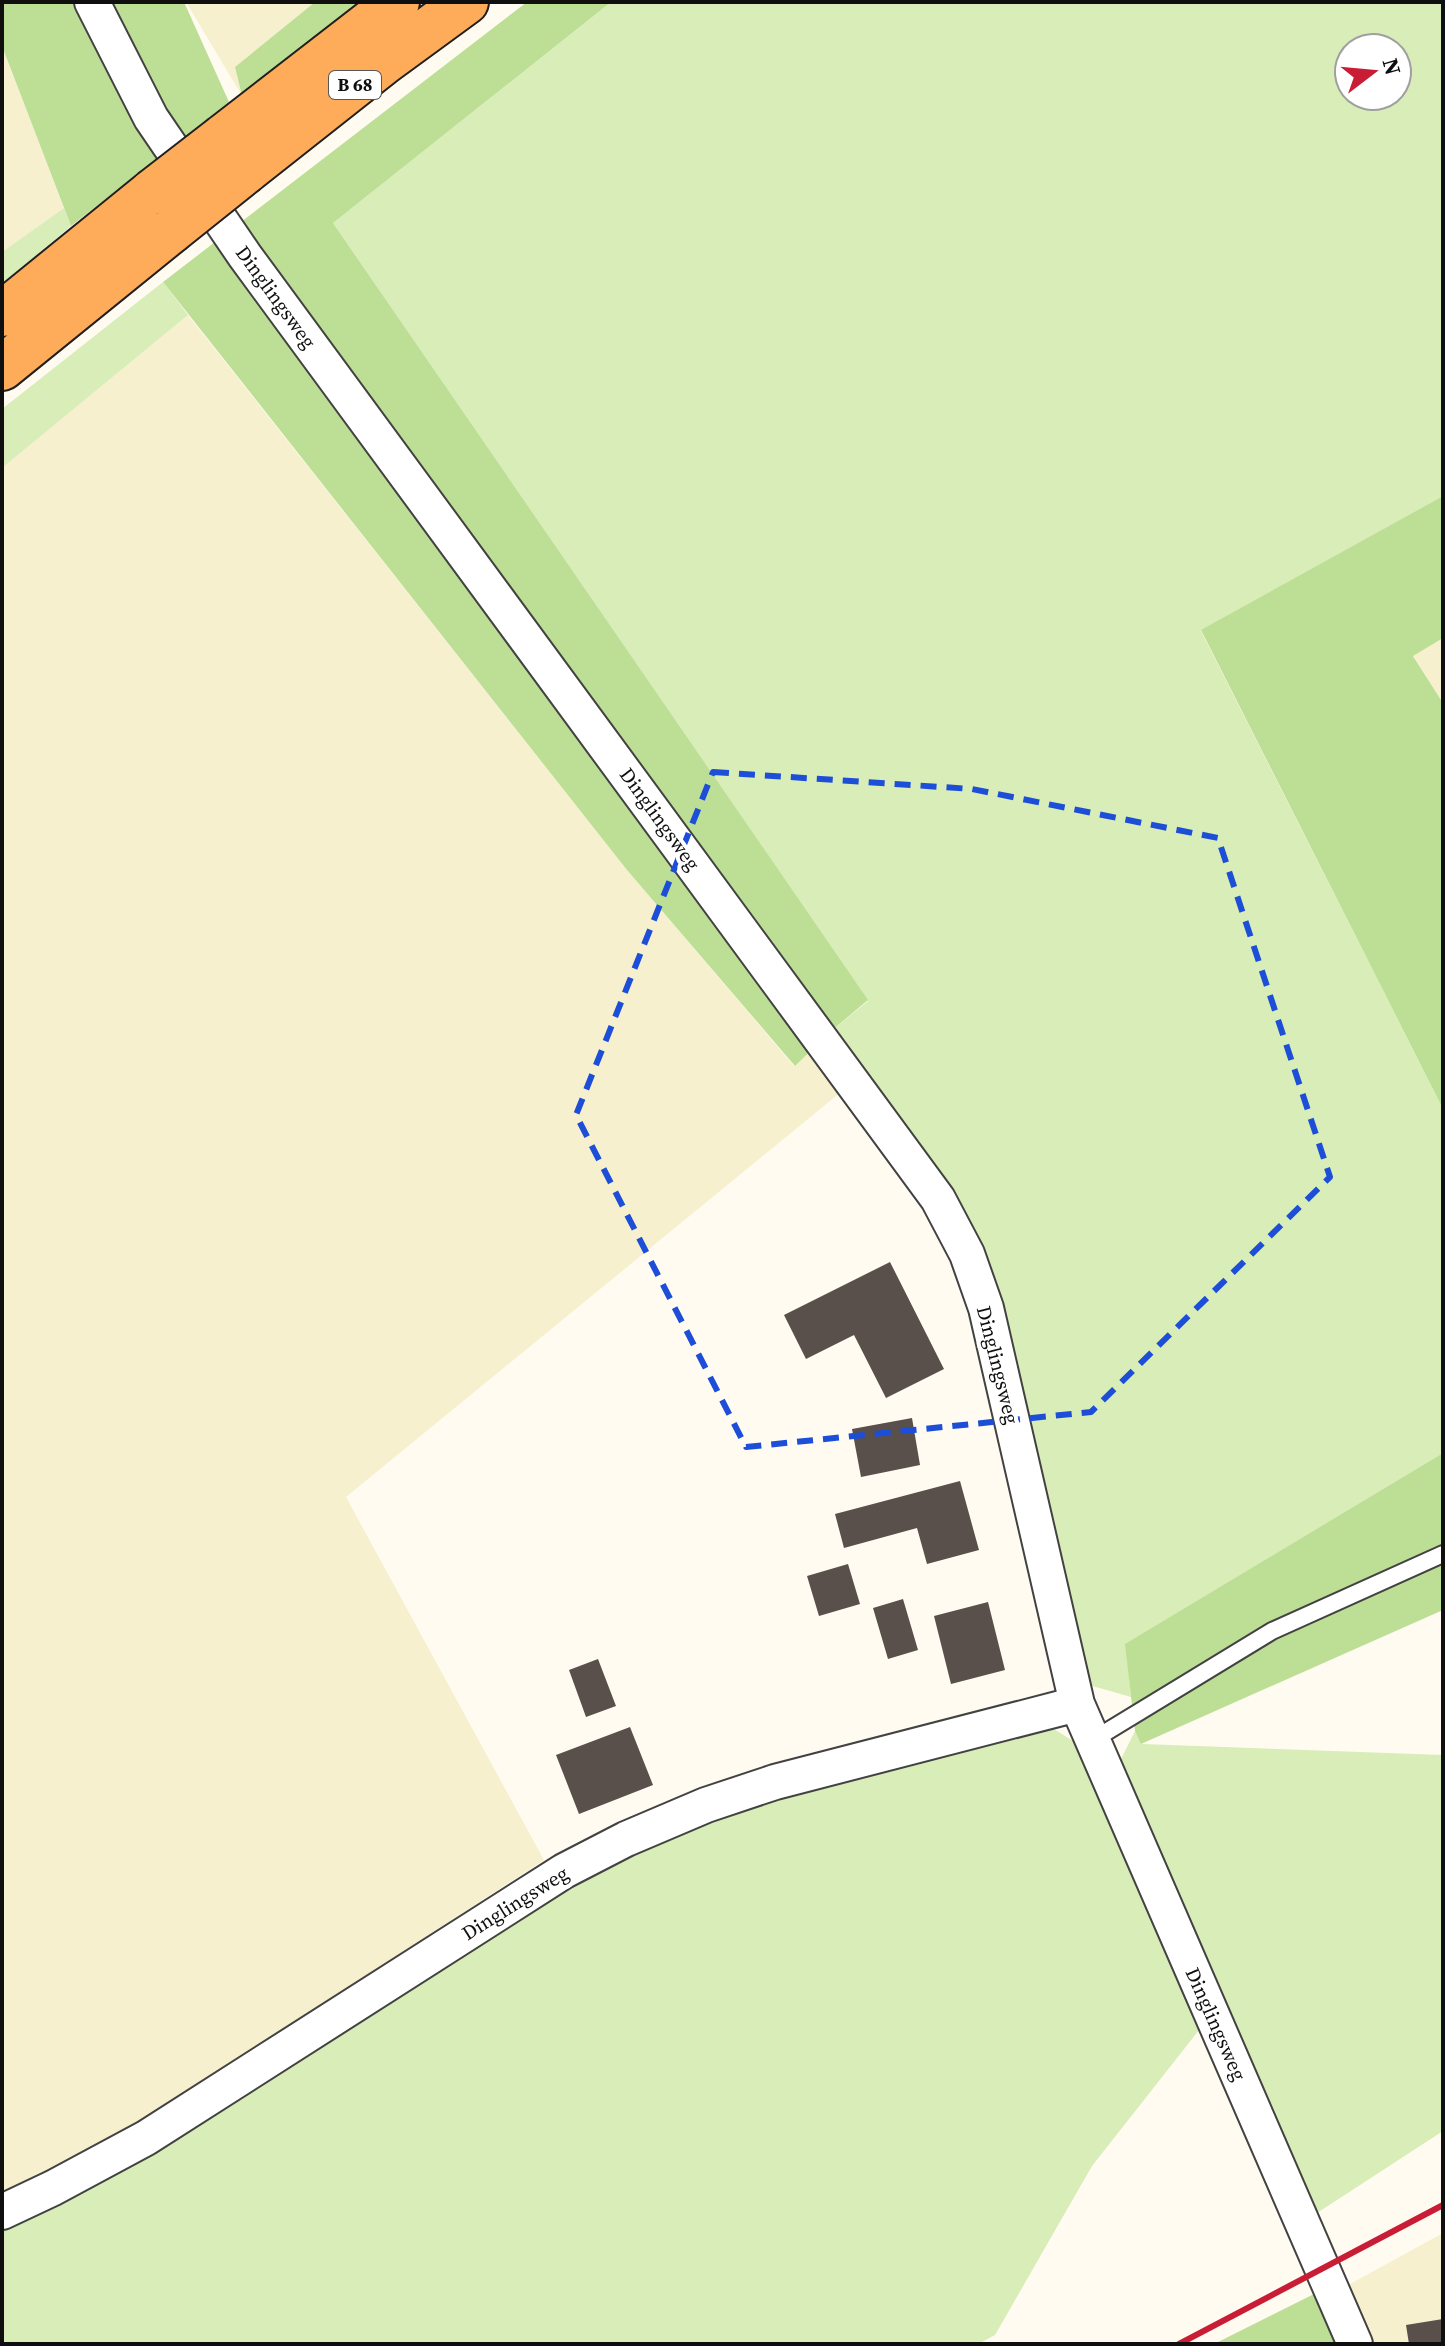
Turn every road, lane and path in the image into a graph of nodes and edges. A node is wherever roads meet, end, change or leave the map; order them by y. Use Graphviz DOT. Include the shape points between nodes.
graph roads {
  1 [pos="92,2"];
  2 [pos="397,2"];
  3 [pos="466,2"];
  4 [pos="235,154"];
  5 [pos="2,314"];
  6 [pos="2,368"];
  7 [pos="1443,1554"];
  8 [pos="1077,1704"];
  9 [pos="1093,1740"];
  10 [pos="2,2212"];
  11 [pos="1355,2344"];
  1 -- 8 [label="street, Dinglingsweg" via="151,118 245,256 938,1199 967,1254 986,1308"];
  2 -- 4 [label="highway, B 68"];
  3 -- 4 [label="highway, B 68" via="384,62"];
  4 -- 5 [label="highway, B 68, bridge" via="152,192"];
  4 -- 6 [label="highway, B 68, bridge" via="171,231"];
  7 -- 9 [label="lane" via="1272,1631"];
  8 -- 9 [label="street, Dinglingsweg"];
  8 -- 10 [label="street, Dinglingsweg" via="775,1782 626,1839 564,1871 146,2138"];
  9 -- 11 [label="street, Dinglingsweg"];
}
